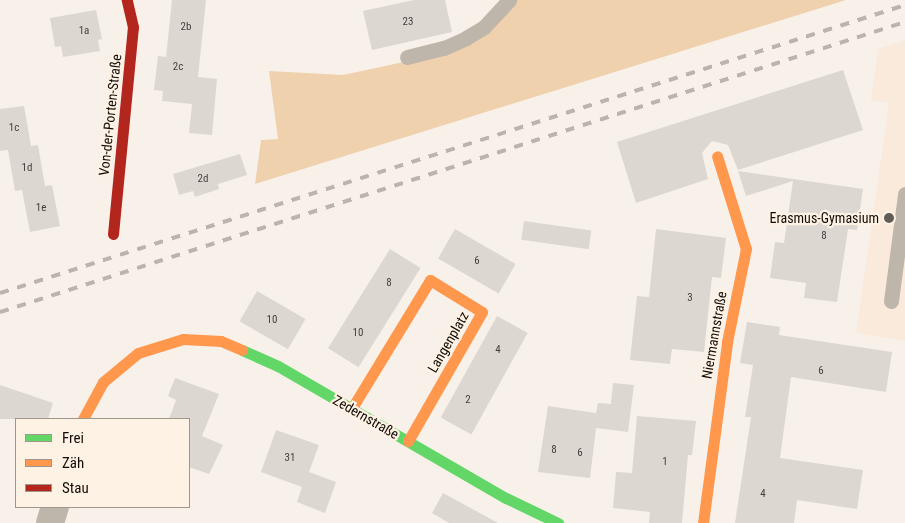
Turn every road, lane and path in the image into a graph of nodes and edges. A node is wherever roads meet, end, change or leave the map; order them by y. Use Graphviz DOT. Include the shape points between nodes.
graph roads {
  1 [pos="127,0"];
  2 [pos="509,0"];
  3 [pos="407,57"];
  4 [pos="717,156"];
  5 [pos="905,194"];
  6 [pos="113,234"];
  7 [pos="891,301"];
  8 [pos="352,408"];
  9 [pos="83,418"];
  10 [pos="408,441"];
  11 [pos="524,507"];
  12 [pos="55,508"];
  13 [pos="50,523"];
  14 [pos="518,523"];
  15 [pos="558,523"];
  16 [pos="702,523"];
  1 -- 6 [label="street, Von-der-Porten-Straße" via="133,27"];
  2 -- 3 [label="lane" via="488,24 466,38 444,48"];
  4 -- 16 [label="street, Niermannstraße" via="746,249 727,342"];
  5 -- 7 [label="lane"];
  8 -- 9 [label="street, Zedernstraße" via="258,356 221,341 203,338 167,342 128,360 98,388"];
  8 -- 10 [label="street, Zedernstraße"];
  8 -- 10 [label="street, Langenplatz" via="430,280 482,312"];
  10 -- 11 [label="street, Zedernstraße"];
  11 -- 14 [label="lane"];
  11 -- 15 [label="street, Zedernstraße"];
  12 -- 13 [label="street"];
}
